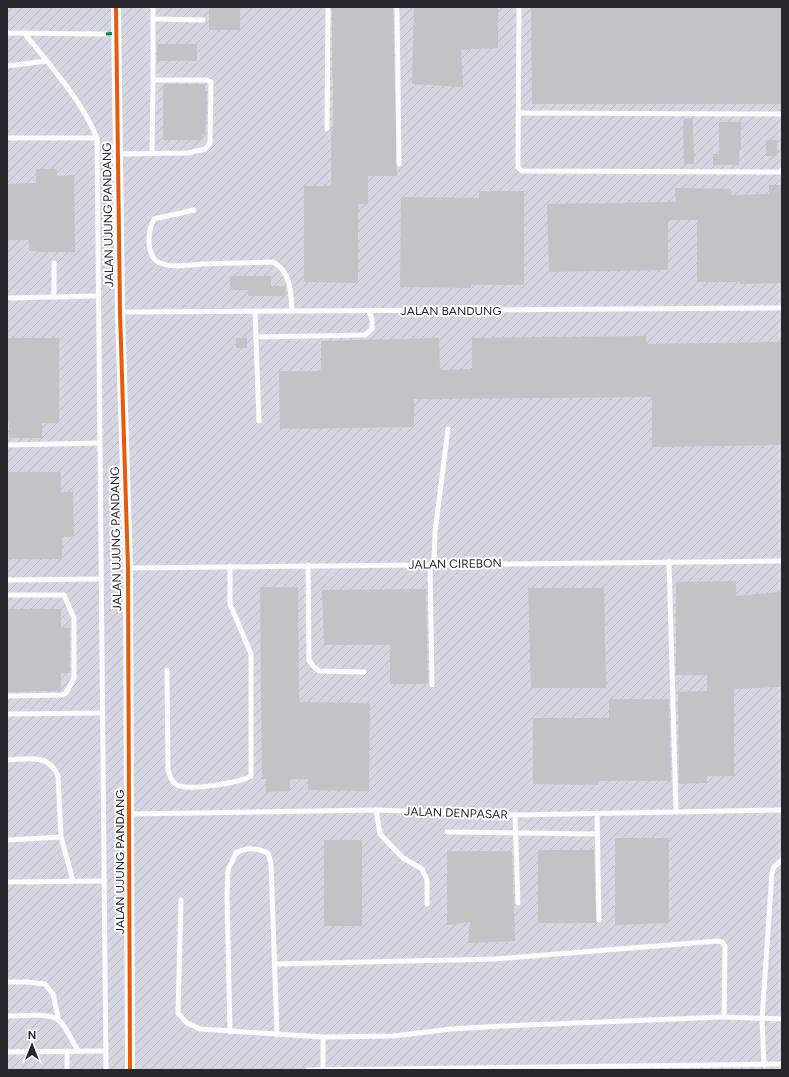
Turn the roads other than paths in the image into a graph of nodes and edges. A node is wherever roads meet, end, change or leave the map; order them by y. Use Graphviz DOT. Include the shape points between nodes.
graph roads {
  1 [pos="116,7"];
  2 [pos="153,7"];
  3 [pos="328,7"];
  4 [pos="398,7"];
  5 [pos="519,7"];
  6 [pos="153,19"];
  7 [pos="203,20"];
  8 [pos="7,33"];
  9 [pos="25,34"];
  10 [pos="106,34"];
  11 [pos="46,61"];
  12 [pos="7,66"];
  13 [pos="153,80"];
  14 [pos="519,113"];
  15 [pos="782,114"];
  16 [pos="327,129"];
  17 [pos="7,138"];
  18 [pos="97,138"];
  19 [pos="116,154"];
  20 [pos="152,154"];
  21 [pos="399,164"];
  22 [pos="782,170"];
  23 [pos="194,210"];
  24 [pos="54,263"];
  25 [pos="54,296"];
  26 [pos="98,296"];
  27 [pos="7,298"];
  28 [pos="782,308"];
  29 [pos="255,311"];
  30 [pos="292,311"];
  31 [pos="369,311"];
  32 [pos="120,312"];
  33 [pos="256,338"];
  34 [pos="259,421"];
  35 [pos="448,429"];
  36 [pos="100,443"];
  37 [pos="7,445"];
  38 [pos="669,561"];
  39 [pos="782,561"];
  40 [pos="432,564"];
  41 [pos="308,565"];
  42 [pos="230,566"];
  43 [pos="128,568"];
  44 [pos="101,579"];
  45 [pos="7,580"];
  46 [pos="7,595"];
  47 [pos="167,670"];
  48 [pos="364,672"];
  49 [pos="432,685"];
  50 [pos="7,696"];
  51 [pos="7,714"];
  52 [pos="102,714"];
  53 [pos="7,760"];
  54 [pos="376,810"];
  55 [pos="782,810"];
  56 [pos="676,811"];
  57 [pos="597,813"];
  58 [pos="130,814"];
  59 [pos="515,816"];
  60 [pos="447,832"];
  61 [pos="516,833"];
  62 [pos="597,834"];
  63 [pos="61,838"];
  64 [pos="7,840"];
  65 [pos="782,860"];
  66 [pos="73,881"];
  67 [pos="105,881"];
  68 [pos="7,882"];
  69 [pos="182,900"];
  70 [pos="518,903"];
  71 [pos="427,904"];
  72 [pos="599,920"];
  73 [pos="276,964"];
  74 [pos="7,982"];
  75 [pos="7,1016"];
  76 [pos="724,1017"];
  77 [pos="782,1019"];
  78 [pos="59,1020"];
  79 [pos="762,1020"];
  80 [pos="230,1032"];
  81 [pos="277,1035"];
  82 [pos="323,1037"];
  83 [pos="105,1050"];
  84 [pos="67,1051"];
  85 [pos="78,1051"];
  86 [pos="7,1052"];
  87 [pos="764,1064"];
  88 [pos="782,1064"];
  89 [pos="323,1069"];
  90 [pos="486,1069"];
  91 [pos="67,1070"];
  92 [pos="106,1070"];
  93 [pos="130,1070"];
  94 [pos="308,1070"];
  1 -- 19 [label="street, JALAN UJUNG PANDANG"];
  2 -- 6 [label="lane"];
  3 -- 16 [label="lane"];
  4 -- 21 [label="lane"];
  5 -- 14 [label="lane"];
  6 -- 7 [label="lane"];
  6 -- 13 [label="lane"];
  8 -- 9 [label="lane"];
  9 -- 10 [label="lane"];
  9 -- 11 [label="lane"];
  11 -- 12 [label="lane"];
  11 -- 18 [label="lane" via="90,120"];
  13 -- 20 [label="lane"];
  13 -- 20 [label="lane" via="207,80 212,86 208,147 188,153"];
  14 -- 15 [label="lane"];
  14 -- 22 [label="lane" via="518,167 522,171"];
  17 -- 18 [label="lane"];
  18 -- 26 [label="lane"];
  19 -- 20 [label="lane"];
  19 -- 32 [label="street, JALAN UJUNG PANDANG"];
  23 -- 30 [label="lane" via="154,219 150,226 152,257 165,264 180,265 273,262 286,276 290,286"];
  24 -- 25 [label="lane"];
  25 -- 26 [label="lane"];
  25 -- 27 [label="lane"];
  26 -- 36 [label="lane"];
  28 -- 31 [label="lane, JALAN BANDUNG"];
  29 -- 30 [label="lane, JALAN BANDUNG"];
  29 -- 32 [label="lane, JALAN BANDUNG"];
  29 -- 33 [label="lane"];
  30 -- 31 [label="lane, JALAN BANDUNG"];
  31 -- 33 [label="lane" via="372,330 365,335"];
  32 -- 43 [label="street, JALAN UJUNG PANDANG"];
  33 -- 34 [label="lane"];
  35 -- 40 [label="lane"];
  36 -- 37 [label="lane"];
  36 -- 44 [label="lane"];
  38 -- 39 [label="lane, JALAN CIREBON"];
  38 -- 40 [label="lane, JALAN CIREBON"];
  38 -- 56 [label="lane"];
  40 -- 41 [label="lane, JALAN CIREBON"];
  40 -- 49 [label="lane"];
  41 -- 42 [label="lane, JALAN CIREBON"];
  41 -- 48 [label="lane" via="309,660 320,671"];
  42 -- 43 [label="lane, JALAN CIREBON"];
  42 -- 47 [label="lane" via="230,604 251,654 250,776 226,784 198,787 178,786 171,780 168,770"];
  43 -- 58 [label="street, JALAN UJUNG PANDANG"];
  44 -- 45 [label="lane"];
  44 -- 52 [label="lane"];
  46 -- 50 [label="lane" via="64,595 74,618 74,678 66,693"];
  51 -- 52 [label="lane"];
  52 -- 67 [label="lane"];
  53 -- 63 [label="lane" via="47,761 55,768 58,776"];
  54 -- 58 [label="lane, JALAN DENPASAR"];
  54 -- 59 [label="lane, JALAN DENPASAR"];
  54 -- 71 [label="lane" via="380,834 403,858 422,869 427,880"];
  55 -- 56 [label="lane, JALAN DENPASAR"];
  56 -- 57 [label="lane, JALAN DENPASAR"];
  57 -- 59 [label="lane, JALAN DENPASAR"];
  57 -- 62 [label="lane"];
  58 -- 93 [label="street, JALAN UJUNG PANDANG"];
  59 -- 61 [label="lane"];
  60 -- 61 [label="lane"];
  61 -- 62 [label="lane"];
  61 -- 70 [label="lane"];
  62 -- 72 [label="lane"];
  63 -- 64 [label="lane"];
  63 -- 66 [label="lane"];
  65 -- 79 [label="lane" via="772,872"];
  66 -- 67 [label="lane"];
  66 -- 68 [label="lane"];
  67 -- 83 [label="lane"];
  69 -- 80 [label="lane" via="178,1013 187,1023 200,1029"];
  73 -- 76 [label="lane" via="494,959 718,941 724,946"];
  73 -- 80 [label="lane" via="271,863 268,853 257,848 243,849 236,853 228,870"];
  73 -- 81 [label="lane"];
  74 -- 78 [label="lane" via="45,984 53,994"];
  75 -- 78 [label="lane" via="48,1016"];
  76 -- 79 [label="lane"];
  76 -- 82 [label="lane" via="502,1026 393,1036"];
  77 -- 79 [label="lane"];
  78 -- 85 [label="lane"];
  79 -- 87 [label="lane"];
  80 -- 81 [label="lane"];
  81 -- 82 [label="lane"];
  82 -- 89 [label="lane"];
  83 -- 85 [label="lane"];
  83 -- 92 [label="lane"];
  84 -- 85 [label="lane"];
  84 -- 86 [label="lane"];
  84 -- 91 [label="lane"];
  87 -- 88 [label="lane"];
  87 -- 90 [label="lane"];
  89 -- 90 [label="lane"];
  89 -- 94 [label="lane"];
}
